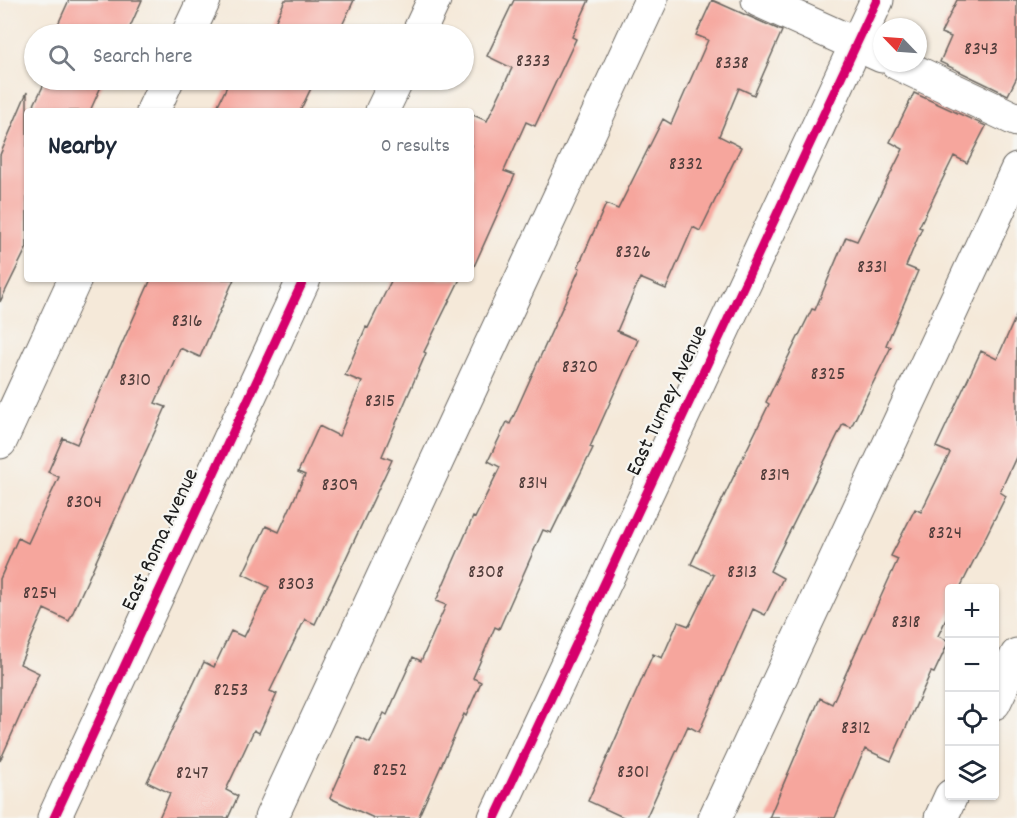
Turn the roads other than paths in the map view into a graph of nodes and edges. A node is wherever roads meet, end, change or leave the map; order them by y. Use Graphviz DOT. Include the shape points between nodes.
graph roads {
  1 [pos="204,0"];
  2 [pos="434,0"];
  3 [pos="651,0"];
  4 [pos="758,0"];
  5 [pos="877,0"];
  6 [pos="193,24"];
  7 [pos="422,24"];
  8 [pos="869,50"];
  9 [pos="916,72"];
  10 [pos="162,90"];
  11 [pos="392,90"];
  12 [pos="154,108"];
  13 [pos="383,108"];
  14 [pos="1017,120"];
  15 [pos="1017,170"];
  16 [pos="74,282"];
  17 [pos="303,282"];
  18 [pos="0,442"];
  19 [pos="1017,655"];
  20 [pos="999,693"];
  21 [pos="949,800"];
  22 [pos="54,818"];
  23 [pos="271,818"];
  24 [pos="495,818"];
  25 [pos="715,818"];
  26 [pos="941,818"];
  1 -- 6 [label="street"];
  2 -- 7 [label="street"];
  3 -- 23 [label="street"];
  4 -- 8 [label="street"];
  5 -- 8 [label="street, East Turney Avenue"];
  8 -- 24 [label="street, East Turney Avenue"];
  9 -- 14 [label="street"];
  10 -- 12 [label="street"];
  11 -- 13 [label="street"];
  15 -- 25 [label="street"];
  16 -- 18 [label="street"];
  17 -- 22 [label="street, East Roma Avenue"];
  19 -- 20 [label="street"];
  21 -- 26 [label="street"];
}
